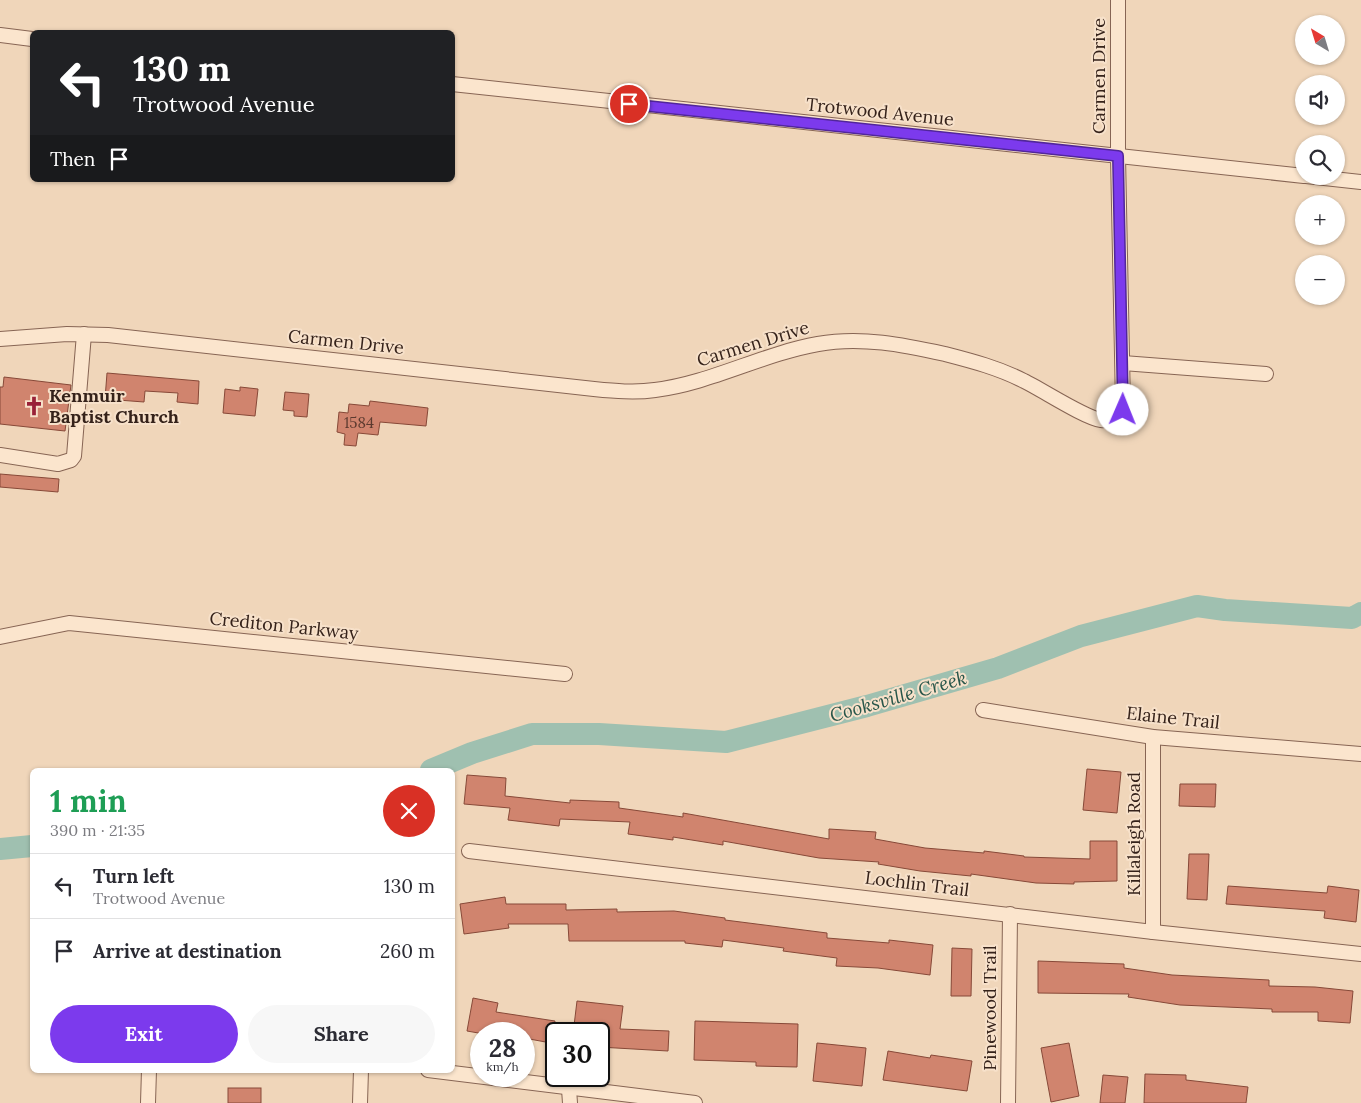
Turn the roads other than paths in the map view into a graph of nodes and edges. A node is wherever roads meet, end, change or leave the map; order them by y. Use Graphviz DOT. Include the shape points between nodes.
graph roads {
  1 [pos="1118,0"];
  2 [pos="0,35"];
  3 [pos="30,39"];
  4 [pos="455,84"];
  5 [pos="1118,156"];
  6 [pos="1295,175"];
  7 [pos="1345,180"];
  8 [pos="1361,182"];
  9 [pos="84,334"];
  10 [pos="0,339"];
  11 [pos="1123,363"];
  12 [pos="1266,374"];
  13 [pos="0,455"];
  14 [pos="0,637"];
  15 [pos="565,674"];
  16 [pos="983,710"];
  17 [pos="1153,737"];
  18 [pos="1361,754"];
  19 [pos="469,851"];
  20 [pos="1010,914"];
  21 [pos="1153,932"];
  22 [pos="1361,954"];
  23 [pos="149,1073"];
  24 [pos="360,1073"];
  25 [pos="450,1073"];
  26 [pos="569,1089"];
  27 [pos="148,1103"];
  28 [pos="360,1103"];
  29 [pos="570,1103"];
  30 [pos="695,1103"];
  31 [pos="1008,1103"];
  1 -- 5 [label="street, Carmen Drive"];
  2 -- 3 [label="street"];
  4 -- 5 [label="street, Trotwood Avenue"];
  5 -- 6 [label="street, Trotwood Avenue"];
  5 -- 11 [label="street, Carmen Drive"];
  7 -- 8 [label="street, Trotwood Avenue"];
  9 -- 10 [label="street, Carmen Drive"];
  9 -- 11 [label="street, Carmen Drive" via="615,391 679,386 820,344 879,342 987,366 1103,420 1116,417 1123,410"];
  9 -- 13 [label="street" via="72,460 58,464"];
  11 -- 12 [label="street"];
  14 -- 15 [label="street, Crediton Parkway" via="69,623"];
  16 -- 17 [label="street, Elaine Trail"];
  17 -- 18 [label="street, Elaine Trail"];
  17 -- 21 [label="street, Killaleigh Road"];
  19 -- 20 [label="street, Lochlin Trail"];
  20 -- 21 [label="street, Lochlin Trail"];
  20 -- 31 [label="street, Pinewood Trail"];
  21 -- 22 [label="street, Lochlin Trail"];
  23 -- 27 [label="street"];
  24 -- 28 [label="street"];
  25 -- 26 [label="street"];
  26 -- 29 [label="street"];
  26 -- 30 [label="street"];
}
